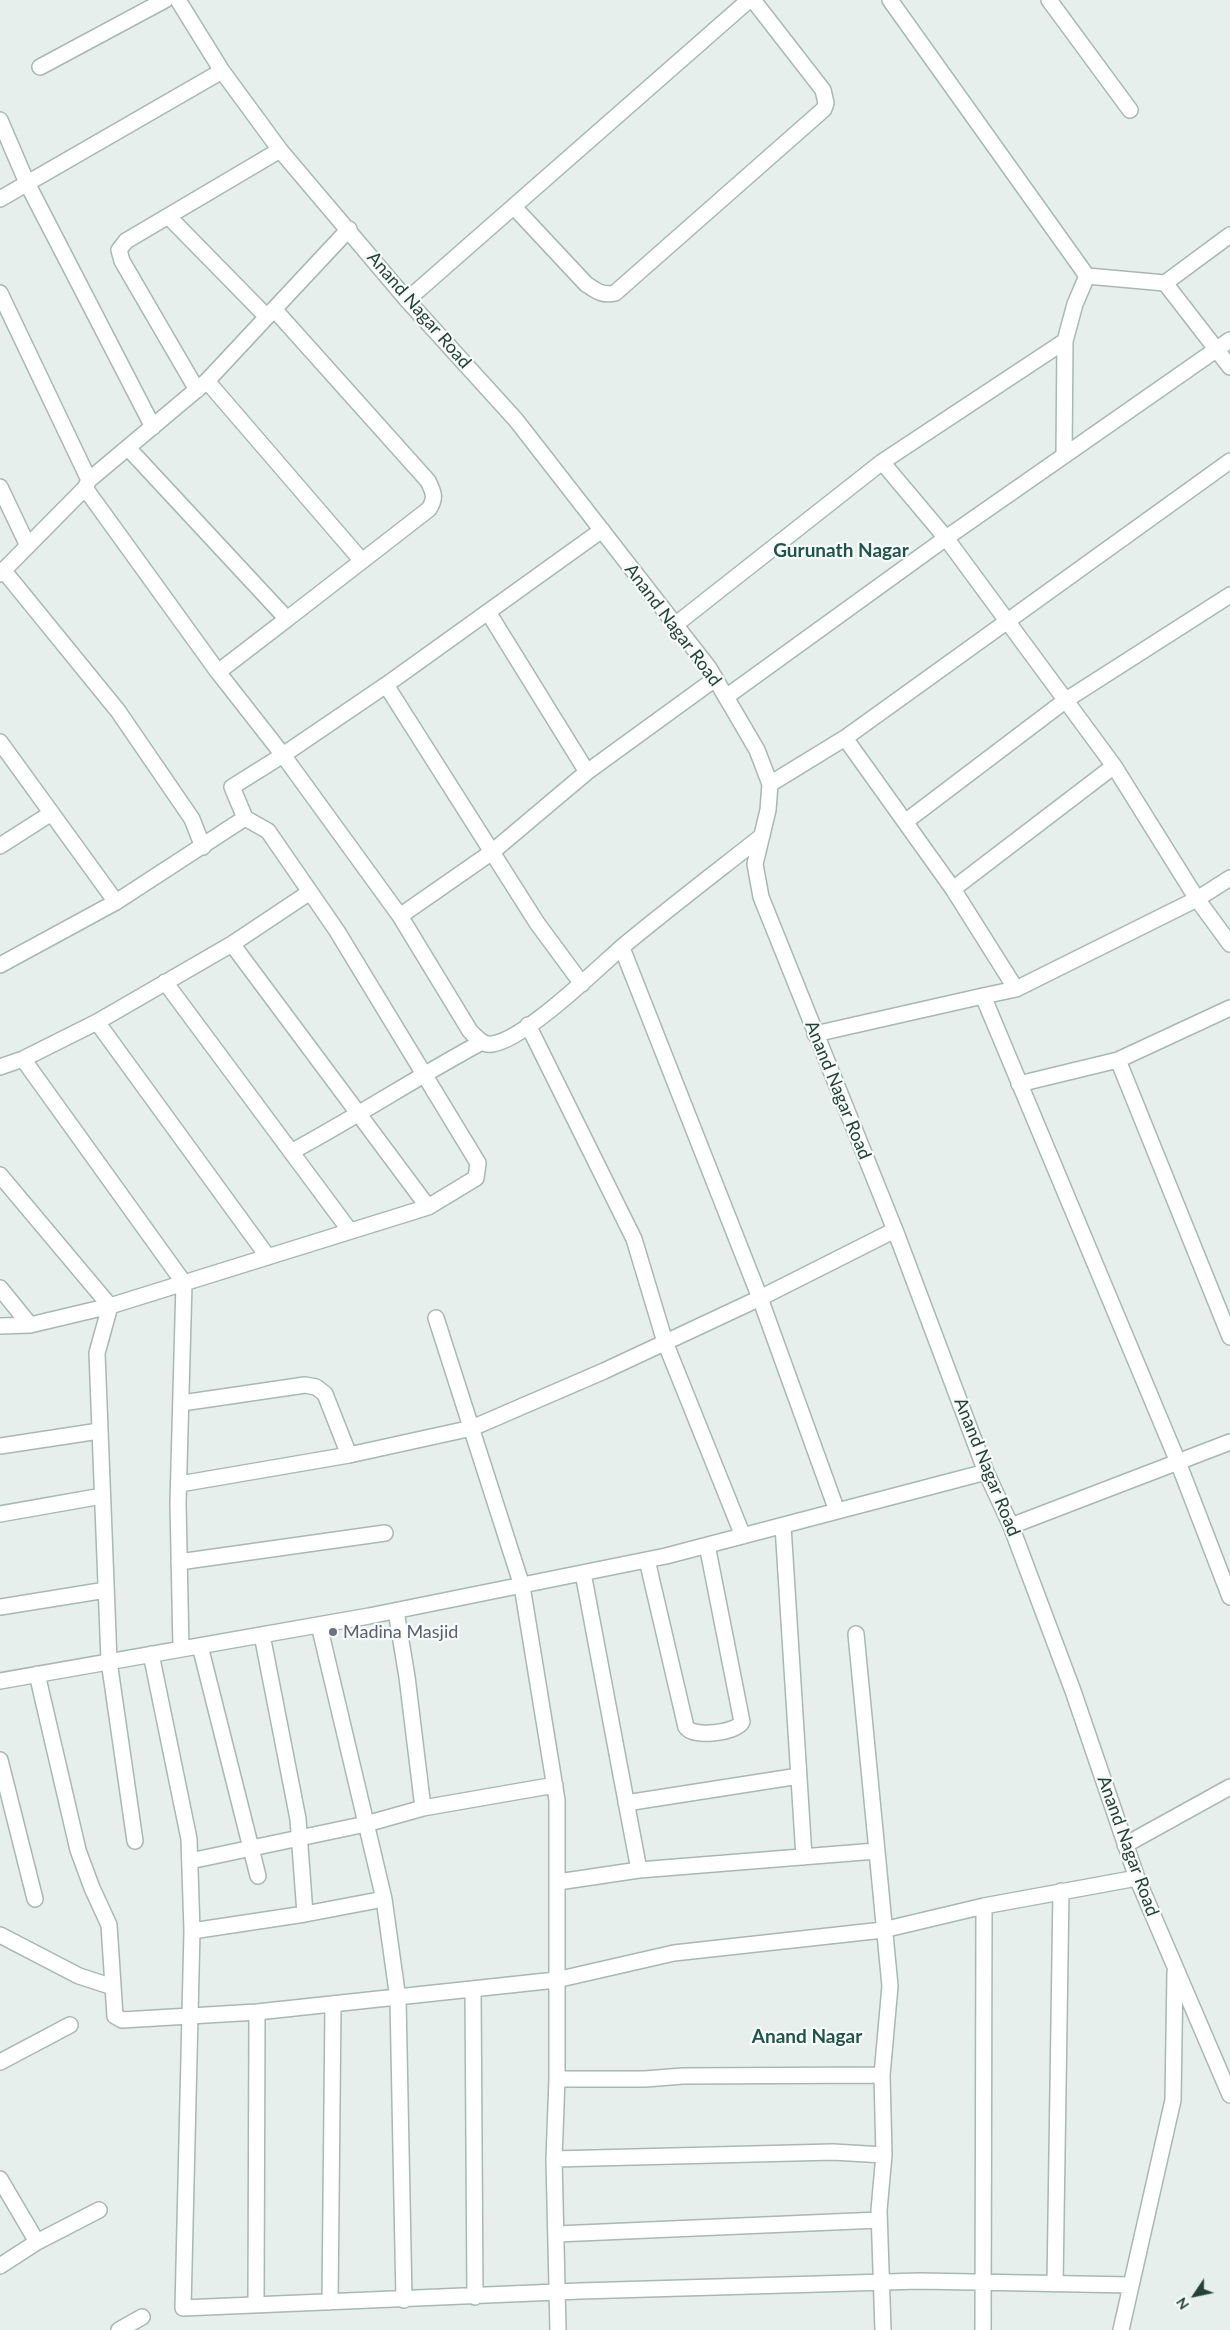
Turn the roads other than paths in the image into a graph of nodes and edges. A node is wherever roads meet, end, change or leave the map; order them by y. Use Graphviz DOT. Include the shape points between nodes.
graph roads {
  1 [pos="164,0"];
  2 [pos="178,0"];
  3 [pos="749,0"];
  4 [pos="753,0"];
  5 [pos="890,0"];
  6 [pos="1049,0"];
  7 [pos="40,67"];
  8 [pos="222,71"];
  9 [pos="1130,110"];
  10 [pos="0,120"];
  11 [pos="280,150"];
  12 [pos="27,183"];
  13 [pos="0,199"];
  14 [pos="514,206"];
  15 [pos="168,216"];
  16 [pos="349,229"];
  17 [pos="1230,235"];
  18 [pos="1087,276"];
  19 [pos="1165,283"];
  20 [pos="0,293"];
  21 [pos="407,300"];
  22 [pos="271,313"];
  23 [pos="1230,340"];
  24 [pos="1065,341"];
  25 [pos="1216,349"];
  26 [pos="1230,367"];
  27 [pos="202,386"];
  28 [pos="153,427"];
  29 [pos="129,449"];
  30 [pos="1064,455"];
  31 [pos="1230,461"];
  32 [pos="882,462"];
  33 [pos="87,484"];
  34 [pos="0,487"];
  35 [pos="602,530"];
  36 [pos="946,538"];
  37 [pos="28,546"];
  38 [pos="362,561"];
  39 [pos="2,572"];
  40 [pos="1230,595"];
  41 [pos="488,612"];
  42 [pos="287,619"];
  43 [pos="1008,622"];
  44 [pos="675,625"];
  45 [pos="218,672"];
  46 [pos="715,679"];
  47 [pos="386,685"];
  48 [pos="726,697"];
  49 [pos="1066,700"];
  50 [pos="844,738"];
  51 [pos="0,742"];
  52 [pos="283,755"];
  53 [pos="1114,766"];
  54 [pos="587,772"];
  55 [pos="770,784"];
  56 [pos="50,814"];
  57 [pos="245,818"];
  58 [pos="905,822"];
  59 [pos="762,836"];
  60 [pos="0,846"];
  61 [pos="203,847"];
  62 [pos="492,852"];
  63 [pos="1230,878"];
  64 [pos="953,889"];
  65 [pos="310,892"];
  66 [pos="1198,899"];
  67 [pos="116,902"];
  68 [pos="400,916"];
  69 [pos="232,944"];
  70 [pos="1230,944"];
  71 [pos="622,948"];
  72 [pos="0,965"];
  73 [pos="165,982"];
  74 [pos="582,984"];
  75 [pos="1016,989"];
  76 [pos="983,996"];
  77 [pos="1230,1008"];
  78 [pos="97,1022"];
  79 [pos="528,1025"];
  80 [pos="814,1034"];
  81 [pos="482,1042"];
  82 [pos="23,1059"];
  83 [pos="1118,1060"];
  84 [pos="0,1067"];
  85 [pos="423,1073"];
  86 [pos="1020,1084"];
  87 [pos="360,1114"];
  88 [pos="291,1152"];
  89 [pos="0,1175"];
  90 [pos="428,1207"];
  91 [pos="895,1230"];
  92 [pos="350,1231"];
  93 [pos="268,1257"];
  94 [pos="184,1283"];
  95 [pos="0,1288"];
  96 [pos="760,1298"];
  97 [pos="110,1306"];
  98 [pos="436,1318"];
  99 [pos="30,1325"];
  100 [pos="0,1326"];
  101 [pos="1230,1337"];
  102 [pos="665,1342"];
  103 [pos="182,1403"];
  104 [pos="472,1428"];
  105 [pos="100,1432"];
  106 [pos="1230,1442"];
  107 [pos="0,1446"];
  108 [pos="349,1455"];
  109 [pos="1178,1462"];
  110 [pos="986,1472"];
  111 [pos="180,1484"];
  112 [pos="102,1496"];
  113 [pos="837,1512"];
  114 [pos="0,1514"];
  115 [pos="783,1526"];
  116 [pos="1011,1526"];
  117 [pos="385,1533"];
  118 [pos="743,1536"];
  119 [pos="707,1545"];
  120 [pos="647,1560"];
  121 [pos="180,1562"];
  122 [pos="583,1573"];
  123 [pos="522,1586"];
  124 [pos="106,1590"];
  125 [pos="1230,1597"];
  126 [pos="0,1607"];
  127 [pos="396,1611"];
  128 [pos="319,1625"];
  129 [pos="856,1634"];
  130 [pos="262,1635"];
  131 [pos="200,1646"];
  132 [pos="181,1648"];
  133 [pos="151,1654"];
  134 [pos="108,1661"];
  135 [pos="37,1674"];
  136 [pos="0,1681"];
  137 [pos="0,1760"];
  138 [pos="798,1776"];
  139 [pos="555,1785"];
  140 [pos="1230,1787"];
  141 [pos="626,1803"];
  142 [pos="422,1808"];
  143 [pos="366,1824"];
  144 [pos="299,1839"];
  145 [pos="135,1842"];
  146 [pos="1125,1846"];
  147 [pos="251,1847"];
  148 [pos="876,1852"];
  149 [pos="804,1857"];
  150 [pos="190,1861"];
  151 [pos="639,1870"];
  152 [pos="258,1876"];
  153 [pos="1138,1878"];
  154 [pos="558,1882"];
  155 [pos="1061,1892"];
  156 [pos="35,1899"];
  157 [pos="384,1899"];
  158 [pos="984,1906"];
  159 [pos="305,1914"];
  160 [pos="883,1930"];
  161 [pos="192,1931"];
  162 [pos="0,1935"];
  163 [pos="1175,1966"];
  164 [pos="556,1980"];
  165 [pos="113,1988"];
  166 [pos="473,1990"];
  167 [pos="398,1999"];
  168 [pos="333,2004"];
  169 [pos="257,2012"];
  170 [pos="190,2018"];
  171 [pos="70,2025"];
  172 [pos="0,2062"];
  173 [pos="882,2075"];
  174 [pos="557,2079"];
  175 [pos="1230,2096"];
  176 [pos="884,2155"];
  177 [pos="554,2159"];
  178 [pos="0,2179"];
  179 [pos="99,2210"];
  180 [pos="880,2220"];
  181 [pos="557,2234"];
  182 [pos="37,2242"];
  183 [pos="0,2266"];
  184 [pos="883,2283"];
  185 [pos="982,2283"];
  186 [pos="1056,2284"];
  187 [pos="1131,2285"];
  188 [pos="558,2292"];
  189 [pos="475,2297"];
  190 [pos="404,2300"];
  191 [pos="330,2302"];
  192 [pos="256,2306"];
  193 [pos="142,2317"];
  194 [pos="119,2330"];
  195 [pos="558,2330"];
  196 [pos="883,2330"];
  197 [pos="983,2330"];
  198 [pos="1121,2330"];
  1 -- 7 [label="street"];
  2 -- 8 [label="street, Anand Nagar Road"];
  3 -- 14 [label="street"];
  4 -- 14 [label="street" via="823,90 824,110 615,293 607,295 586,284"];
  5 -- 18 [label="street"];
  6 -- 9 [label="street"];
  8 -- 11 [label="street, Anand Nagar Road"];
  8 -- 12 [label="street"];
  10 -- 12 [label="street"];
  11 -- 15 [label="street"];
  11 -- 16 [label="street, Anand Nagar Road"];
  12 -- 13 [label="street"];
  12 -- 28 [label="street"];
  14 -- 21 [label="street"];
  15 -- 22 [label="street"];
  15 -- 27 [label="street" via="126,241 119,250 120,256"];
  16 -- 21 [label="street, Anand Nagar Road"];
  16 -- 22 [label="street"];
  17 -- 19 [label="street"];
  18 -- 19 [label="street"];
  18 -- 24 [label="street"];
  19 -- 25 [label="street"];
  20 -- 33 [label="street"];
  21 -- 35 [label="street, Anand Nagar Road" via="516,420"];
  22 -- 27 [label="street"];
  22 -- 38 [label="street" via="428,481 434,494 434,502 429,509"];
  23 -- 25 [label="street"];
  24 -- 30 [label="street"];
  24 -- 32 [label="street"];
  25 -- 26 [label="street"];
  25 -- 30 [label="street"];
  27 -- 28 [label="street"];
  27 -- 38 [label="street"];
  28 -- 29 [label="street"];
  29 -- 33 [label="street"];
  29 -- 42 [label="street"];
  30 -- 36 [label="street"];
  31 -- 43 [label="street"];
  32 -- 36 [label="street"];
  32 -- 44 [label="street"];
  33 -- 37 [label="street"];
  33 -- 45 [label="street"];
  34 -- 37 [label="street"];
  35 -- 41 [label="street"];
  35 -- 44 [label="street, Anand Nagar Road"];
  36 -- 43 [label="street"];
  36 -- 48 [label="street"];
  37 -- 39 [label="street"];
  38 -- 42 [label="street"];
  39 -- 61 [label="street" via="118,711 192,819"];
  40 -- 49 [label="street"];
  41 -- 47 [label="street"];
  41 -- 54 [label="street"];
  42 -- 45 [label="street"];
  43 -- 49 [label="street"];
  43 -- 50 [label="street"];
  44 -- 46 [label="street, Anand Nagar Road"];
  45 -- 52 [label="street"];
  46 -- 48 [label="street, Anand Nagar Road"];
  46 -- 54 [label="street"];
  47 -- 52 [label="street"];
  47 -- 62 [label="street"];
  48 -- 55 [label="street, Anand Nagar Road" via="757,750"];
  49 -- 53 [label="street"];
  49 -- 58 [label="street"];
  50 -- 55 [label="street"];
  50 -- 58 [label="street"];
  51 -- 56 [label="street"];
  52 -- 57 [label="street" via="232,787"];
  52 -- 68 [label="street"];
  53 -- 64 [label="street"];
  53 -- 66 [label="street"];
  54 -- 62 [label="street"];
  55 -- 59 [label="street, Anand Nagar Road"];
  56 -- 60 [label="street"];
  56 -- 67 [label="street"];
  57 -- 61 [label="street"];
  57 -- 65 [label="street" via="268,831"];
  58 -- 64 [label="street"];
  59 -- 71 [label="street"];
  59 -- 80 [label="street, Anand Nagar Road" via="755,864 761,897"];
  61 -- 67 [label="street"];
  62 -- 68 [label="street"];
  62 -- 74 [label="street"];
  63 -- 66 [label="street"];
  64 -- 75 [label="street"];
  65 -- 69 [label="street"];
  65 -- 85 [label="street"];
  66 -- 70 [label="street"];
  66 -- 75 [label="street"];
  67 -- 72 [label="street"];
  68 -- 81 [label="street" via="470,1032"];
  69 -- 73 [label="street"];
  69 -- 87 [label="street"];
  71 -- 74 [label="street"];
  71 -- 96 [label="street"];
  73 -- 78 [label="street"];
  73 -- 88 [label="street"];
  74 -- 79 [label="street"];
  75 -- 76 [label="street"];
  76 -- 80 [label="street"];
  76 -- 86 [label="street"];
  77 -- 83 [label="street"];
  78 -- 82 [label="street"];
  78 -- 93 [label="street"];
  79 -- 81 [label="street" via="491,1045"];
  79 -- 102 [label="street" via="634,1239"];
  80 -- 91 [label="street, Anand Nagar Road"];
  81 -- 85 [label="street"];
  82 -- 84 [label="street"];
  82 -- 94 [label="street"];
  83 -- 86 [label="street"];
  83 -- 101 [label="street"];
  85 -- 87 [label="street"];
  85 -- 90 [label="street" via="478,1163 476,1178"];
  86 -- 109 [label="street"];
  87 -- 88 [label="street"];
  87 -- 90 [label="street"];
  88 -- 92 [label="street"];
  89 -- 97 [label="street"];
  90 -- 92 [label="street"];
  91 -- 96 [label="street"];
  91 -- 110 [label="street, Anand Nagar Road"];
  92 -- 93 [label="street"];
  93 -- 94 [label="street"];
  94 -- 97 [label="street"];
  94 -- 103 [label="street"];
  95 -- 99 [label="street"];
  96 -- 102 [label="street"];
  96 -- 113 [label="street"];
  97 -- 99 [label="street"];
  97 -- 105 [label="street" via="97,1353"];
  98 -- 104 [label="street"];
  99 -- 100 [label="street"];
  102 -- 104 [label="street" via="604,1372"];
  102 -- 118 [label="street"];
  103 -- 108 [label="street" via="305,1385 316,1387 324,1394"];
  103 -- 111 [label="street"];
  104 -- 108 [label="street"];
  104 -- 123 [label="street"];
  105 -- 107 [label="street"];
  105 -- 112 [label="street"];
  106 -- 109 [label="street"];
  108 -- 111 [label="street"];
  109 -- 116 [label="street"];
  109 -- 125 [label="street"];
  110 -- 113 [label="street"];
  110 -- 116 [label="street, Anand Nagar Road"];
  111 -- 121 [label="street"];
  112 -- 114 [label="street"];
  112 -- 124 [label="street"];
  113 -- 115 [label="street"];
  115 -- 118 [label="street"];
  115 -- 138 [label="street"];
  116 -- 146 [label="street, Anand Nagar Road" via="1073,1691"];
  117 -- 121 [label="street"];
  118 -- 119 [label="street"];
  119 -- 120 [label="street"];
  119 -- 120 [label="street" via="742,1722 734,1729 696,1734 686,1727"];
  120 -- 122 [label="street"];
  121 -- 132 [label="street"];
  122 -- 123 [label="street"];
  122 -- 141 [label="street"];
  123 -- 127 [label="street"];
  123 -- 139 [label="street"];
  124 -- 126 [label="street"];
  124 -- 134 [label="street"];
  127 -- 128 [label="street"];
  127 -- 142 [label="street"];
  128 -- 130 [label="street"];
  128 -- 143 [label="street"];
  129 -- 148 [label="street"];
  130 -- 131 [label="street"];
  130 -- 144 [label="street" via="298,1819"];
  131 -- 132 [label="street"];
  131 -- 147 [label="street"];
  132 -- 133 [label="street"];
  133 -- 134 [label="street"];
  133 -- 150 [label="street" via="189,1839"];
  134 -- 135 [label="street"];
  134 -- 145 [label="street"];
  135 -- 136 [label="street"];
  135 -- 165 [label="street" via="80,1856 109,1925"];
  137 -- 156 [label="street"];
  138 -- 141 [label="street"];
  138 -- 149 [label="street"];
  139 -- 142 [label="street"];
  139 -- 154 [label="street"];
  140 -- 146 [label="street"];
  141 -- 151 [label="street"];
  142 -- 143 [label="street"];
  143 -- 144 [label="street"];
  143 -- 157 [label="street"];
  144 -- 147 [label="street"];
  144 -- 159 [label="street"];
  146 -- 153 [label="street, Anand Nagar Road"];
  147 -- 150 [label="street"];
  147 -- 152 [label="street"];
  148 -- 149 [label="street"];
  148 -- 160 [label="street"];
  149 -- 151 [label="street"];
  150 -- 161 [label="street"];
  151 -- 154 [label="street"];
  153 -- 155 [label="street"];
  153 -- 163 [label="street, Anand Nagar Road"];
  154 -- 164 [label="street"];
  155 -- 158 [label="street"];
  155 -- 186 [label="street"];
  157 -- 159 [label="street"];
  157 -- 167 [label="street"];
  158 -- 160 [label="street"];
  158 -- 185 [label="street"];
  159 -- 161 [label="street"];
  160 -- 164 [label="street" via="674,1953"];
  160 -- 173 [label="street" via="890,1986"];
  161 -- 170 [label="street"];
  162 -- 165 [label="street" via="79,1976"];
  163 -- 175 [label="street"];
  163 -- 187 [label="street, Anand Nagar Road" via="1173,2100"];
  164 -- 166 [label="street"];
  164 -- 174 [label="street"];
  165 -- 170 [label="street" via="115,2016 122,2020"];
  166 -- 167 [label="street"];
  166 -- 189 [label="street"];
  167 -- 168 [label="street"];
  167 -- 190 [label="street"];
  168 -- 169 [label="street"];
  168 -- 191 [label="street"];
  169 -- 170 [label="street"];
  169 -- 192 [label="street"];
  170 -- 192 [label="street" via="183,2308"];
  171 -- 172 [label="street"];
  173 -- 174 [label="street"];
  173 -- 176 [label="street"];
  174 -- 177 [label="street"];
  176 -- 177 [label="street" via="833,2152"];
  176 -- 180 [label="street"];
  177 -- 181 [label="street"];
  178 -- 182 [label="street"];
  179 -- 182 [label="street"];
  180 -- 181 [label="street"];
  180 -- 184 [label="street"];
  181 -- 188 [label="street"];
  182 -- 183 [label="street"];
  184 -- 185 [label="street"];
  184 -- 188 [label="street"];
  184 -- 196 [label="street"];
  185 -- 186 [label="street"];
  185 -- 197 [label="street"];
  186 -- 187 [label="street"];
  187 -- 198 [label="street, Anand Nagar Road"];
  188 -- 189 [label="street"];
  188 -- 195 [label="street"];
  189 -- 190 [label="street"];
  190 -- 191 [label="street"];
  191 -- 192 [label="street"];
  193 -- 194 [label="street"];
}
